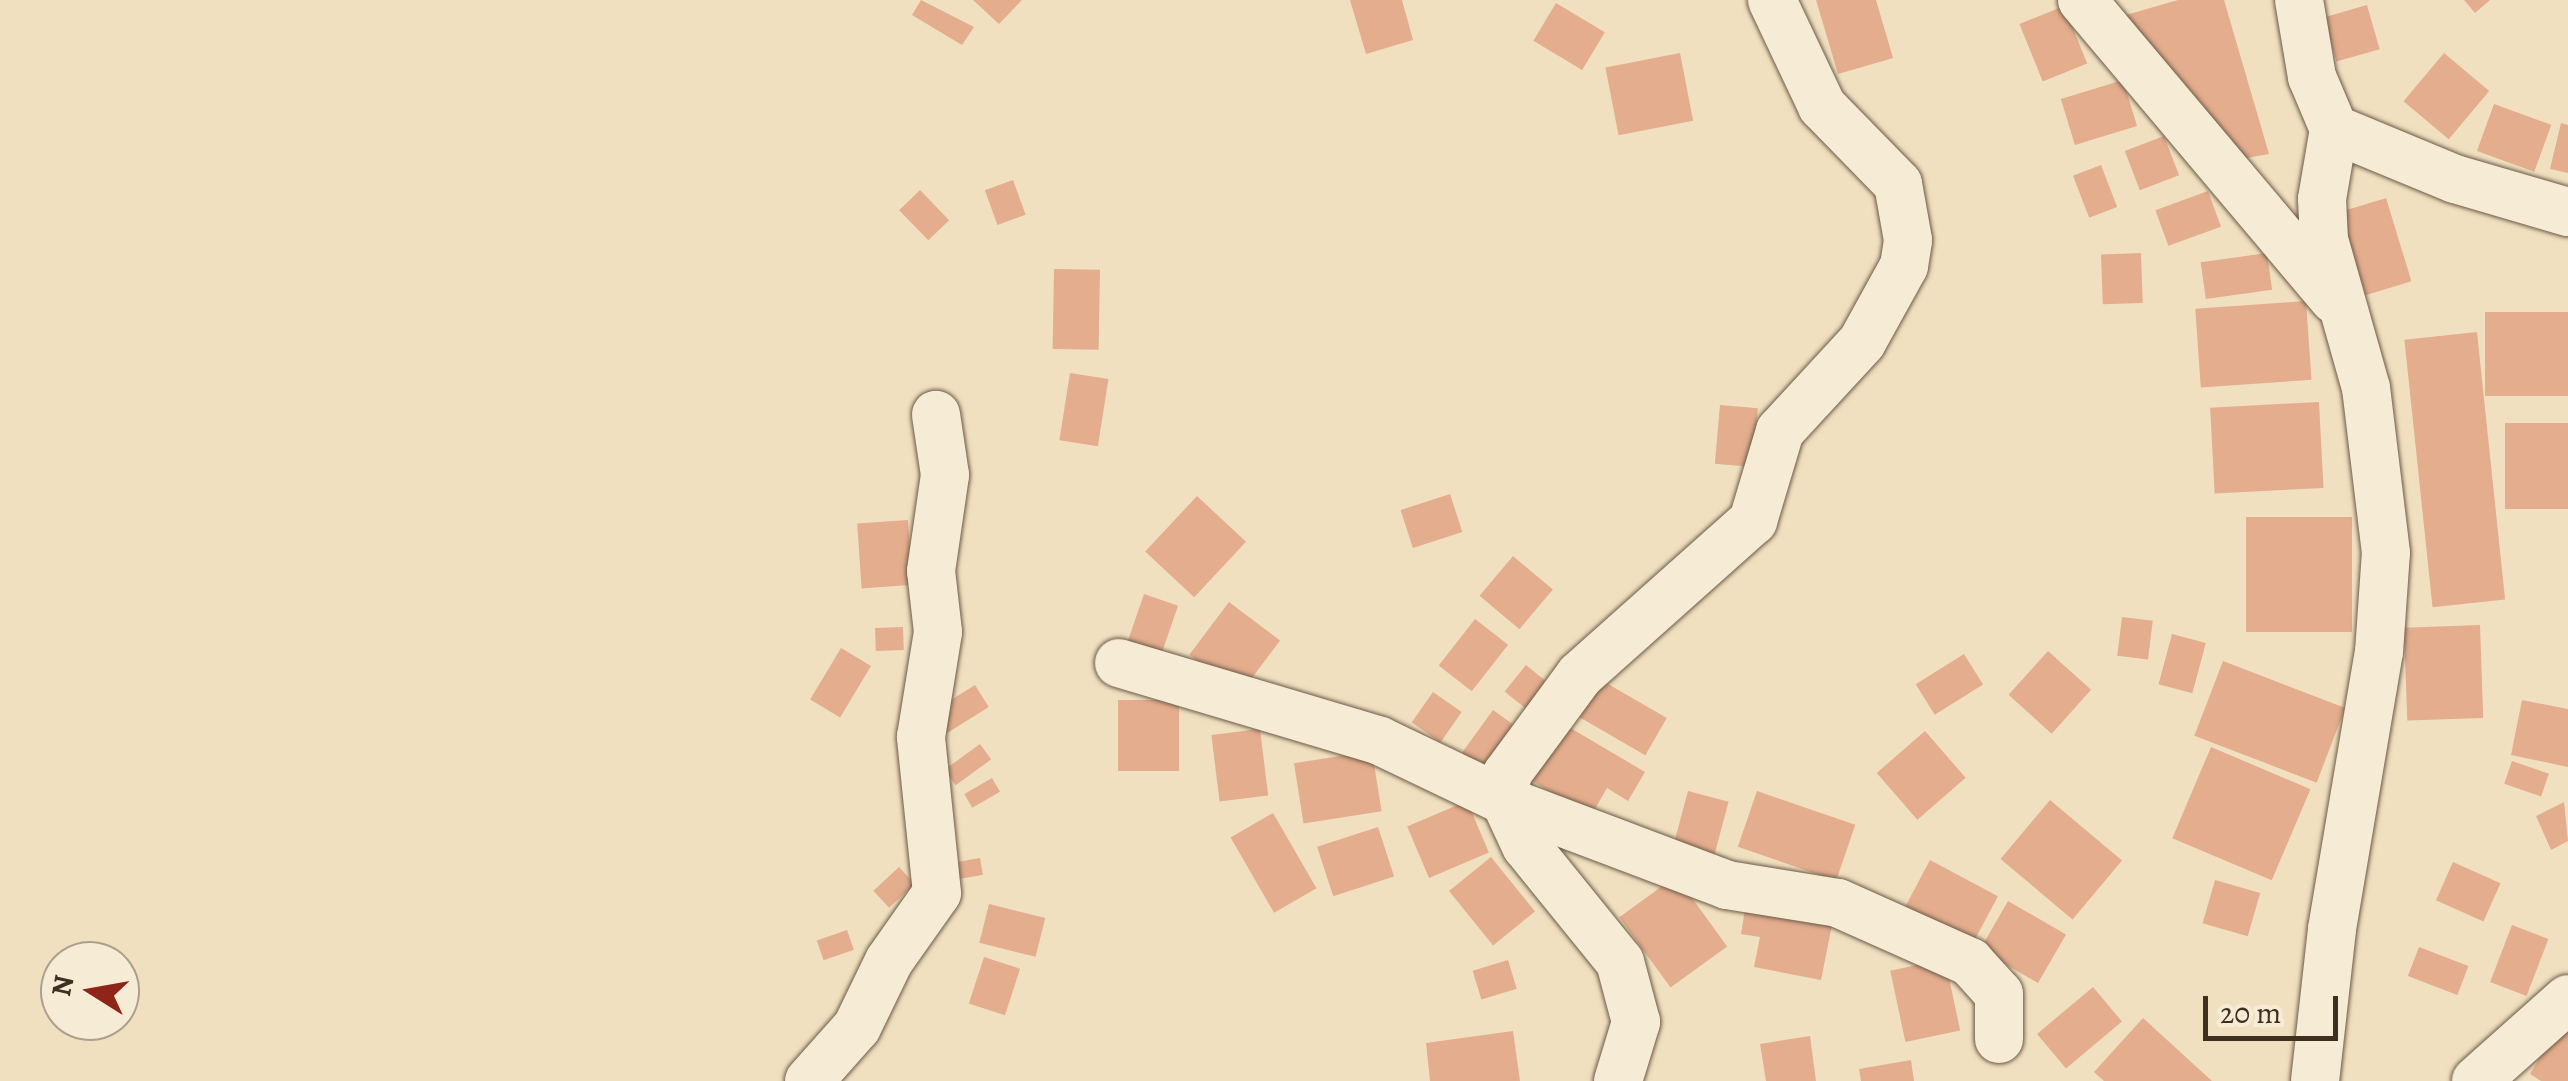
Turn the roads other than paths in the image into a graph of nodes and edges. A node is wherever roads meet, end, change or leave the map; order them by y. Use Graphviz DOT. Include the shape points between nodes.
graph roads {
  1 [pos="1772,0"];
  2 [pos="2082,0"];
  3 [pos="2299,0"];
  4 [pos="2334,129"];
  5 [pos="2568,212"];
  6 [pos="2342,308"];
  7 [pos="936,415"];
  8 [pos="1119,663"];
  9 [pos="1504,802"];
  10 [pos="2568,999"];
  11 [pos="2000,1039"];
  12 [pos="809,1081"];
  13 [pos="1618,1081"];
  14 [pos="2315,1081"];
  15 [pos="2476,1081"];
  1 -- 9 [label="street" via="1822,106 1898,184 1908,240 1904,266 1862,342 1780,430 1753,521 1580,675 1527,740 1507,774"];
  2 -- 6 [label="street"];
  3 -- 4 [label="street" via="2312,77"];
  4 -- 5 [label="street" via="2455,179"];
  4 -- 6 [label="street" via="2322,199 2324,240"];
  6 -- 14 [label="street" via="2366,388 2386,553 2376,672 2332,929"];
  7 -- 12 [label="street" via="945,475 931,570 938,632 921,736 936,893 889,962 857,1027"];
  8 -- 9 [label="street" via="1380,741"];
  9 -- 11 [label="street" via="1727,885 1838,903 1970,962 1999,994"];
  9 -- 13 [label="street" via="1526,846 1620,962 1636,1022"];
  10 -- 15 [label="street"];
}
